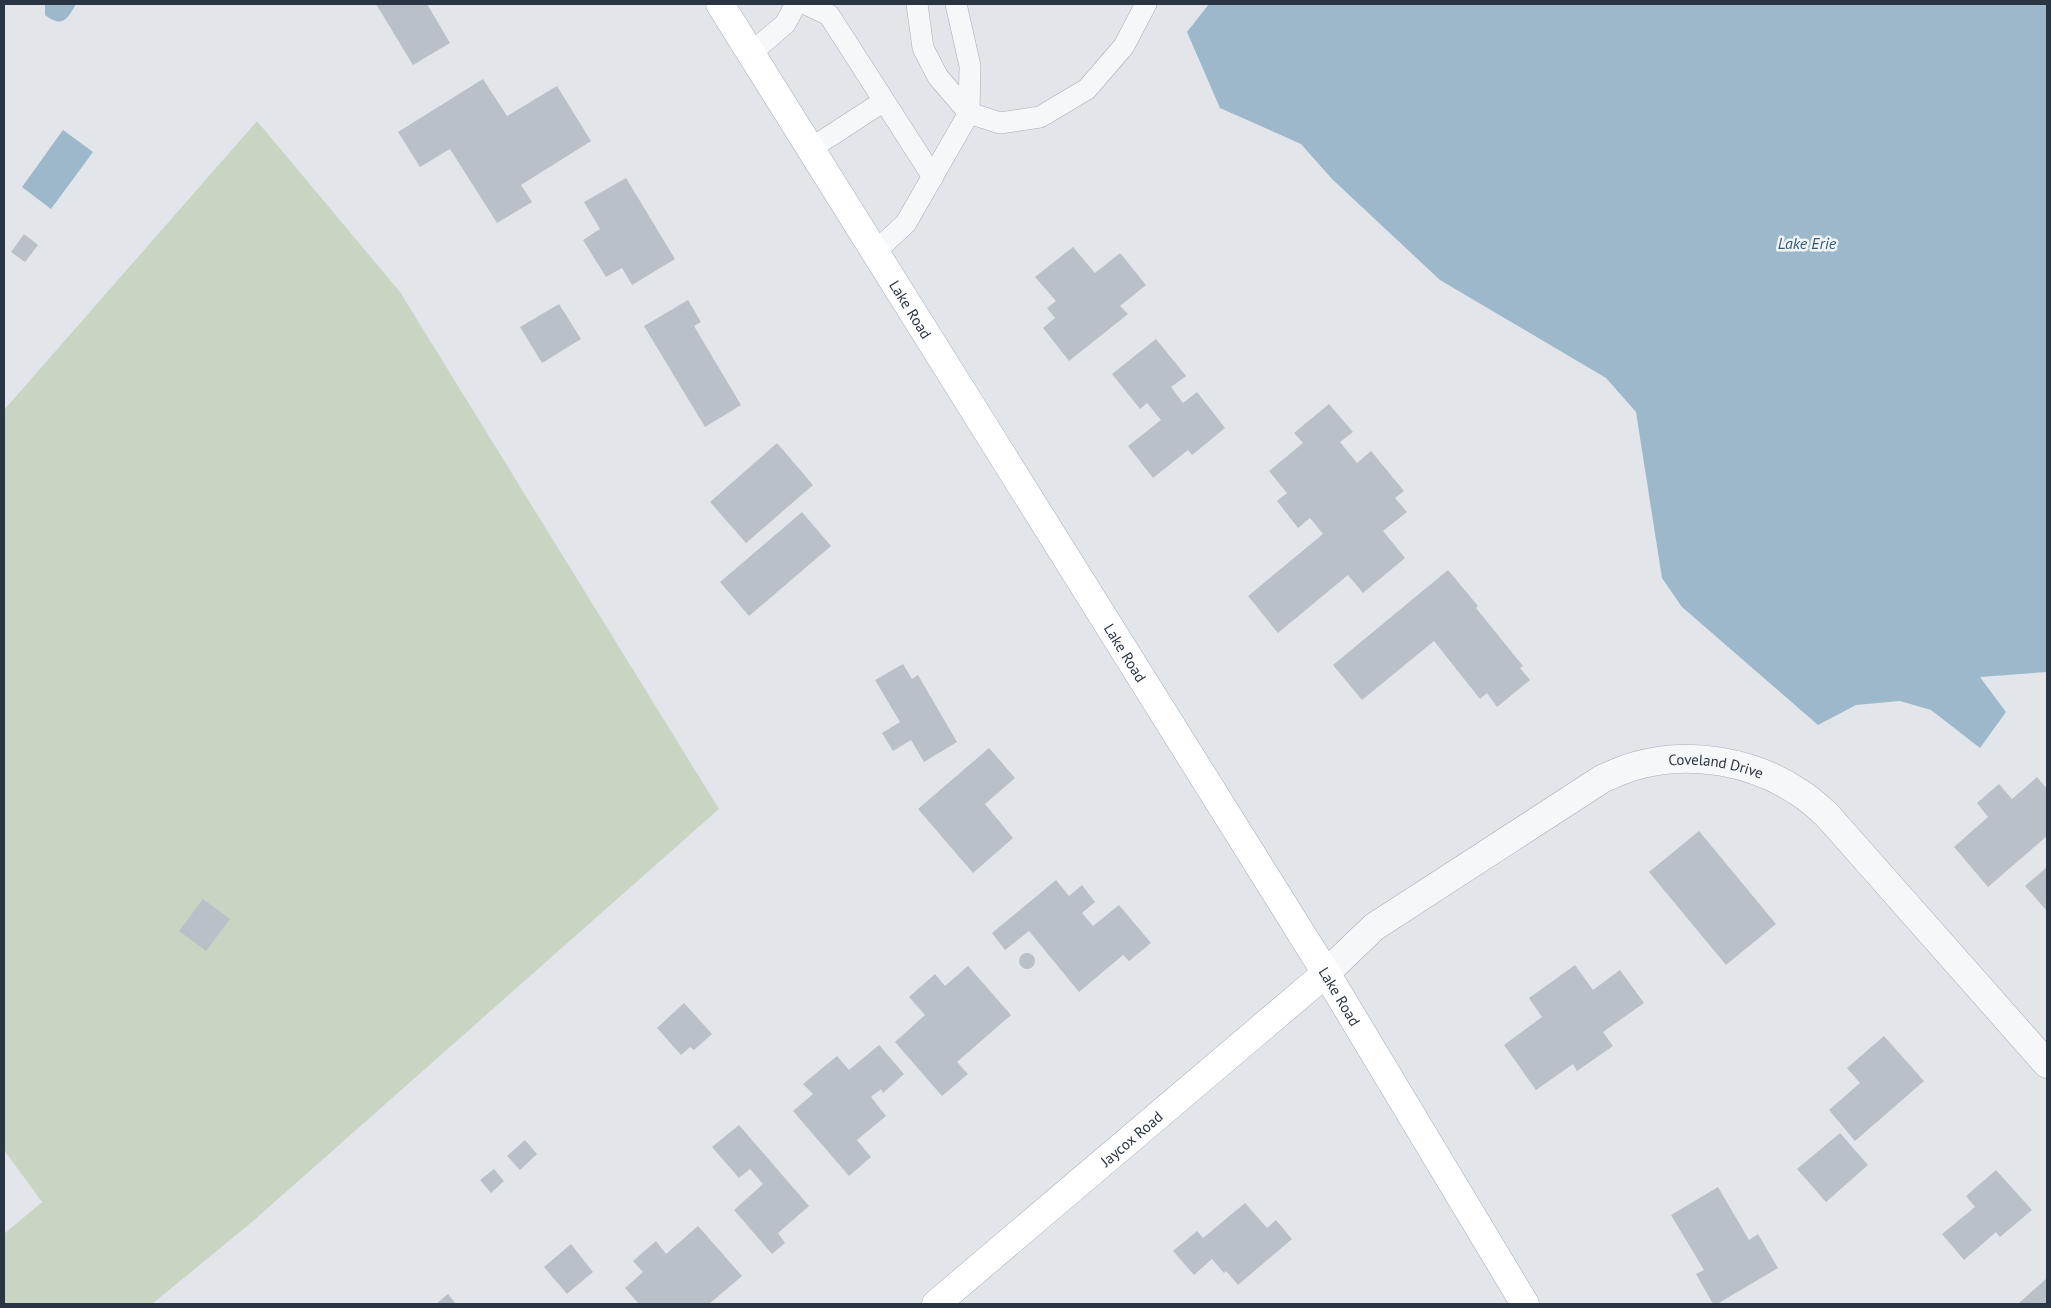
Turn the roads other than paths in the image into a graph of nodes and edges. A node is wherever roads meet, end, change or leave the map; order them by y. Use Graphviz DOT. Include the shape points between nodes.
graph roads {
  1 [pos="720,4"];
  2 [pos="796,4"];
  3 [pos="806,4"];
  4 [pos="917,4"];
  5 [pos="956,4"];
  6 [pos="1146,4"];
  7 [pos="751,53"];
  8 [pos="884,101"];
  9 [pos="969,113"];
  10 [pos="810,149"];
  11 [pos="933,177"];
  12 [pos="875,252"];
  13 [pos="1326,973"];
  14 [pos="2047,1064"];
  15 [pos="936,1304"];
  16 [pos="1525,1304"];
  1 -- 7 [label="main road, Lake Road"];
  2 -- 7 [label="lane" via="785,24"];
  3 -- 8 [label="lane" via="829,15"];
  4 -- 9 [label="lane" via="923,48 938,77"];
  5 -- 9 [label="lane" via="970,66"];
  6 -- 9 [label="lane" via="1124,46 1087,89 1040,117 1000,123"];
  7 -- 10 [label="main road, Lake Road"];
  8 -- 10 [label="lane"];
  8 -- 11 [label="lane"];
  9 -- 11 [label="lane"];
  10 -- 12 [label="main road, Lake Road"];
  11 -- 12 [label="lane" via="906,223"];
  12 -- 13 [label="main road, Lake Road"];
  13 -- 14 [label="street, Coveland Drive" via="1374,928 1602,779 1635,766 1703,759 1737,765 1770,776 1800,793 1827,815"];
  13 -- 15 [label="main road, Jaycox Road"];
  13 -- 16 [label="main road, Lake Road"];
}
